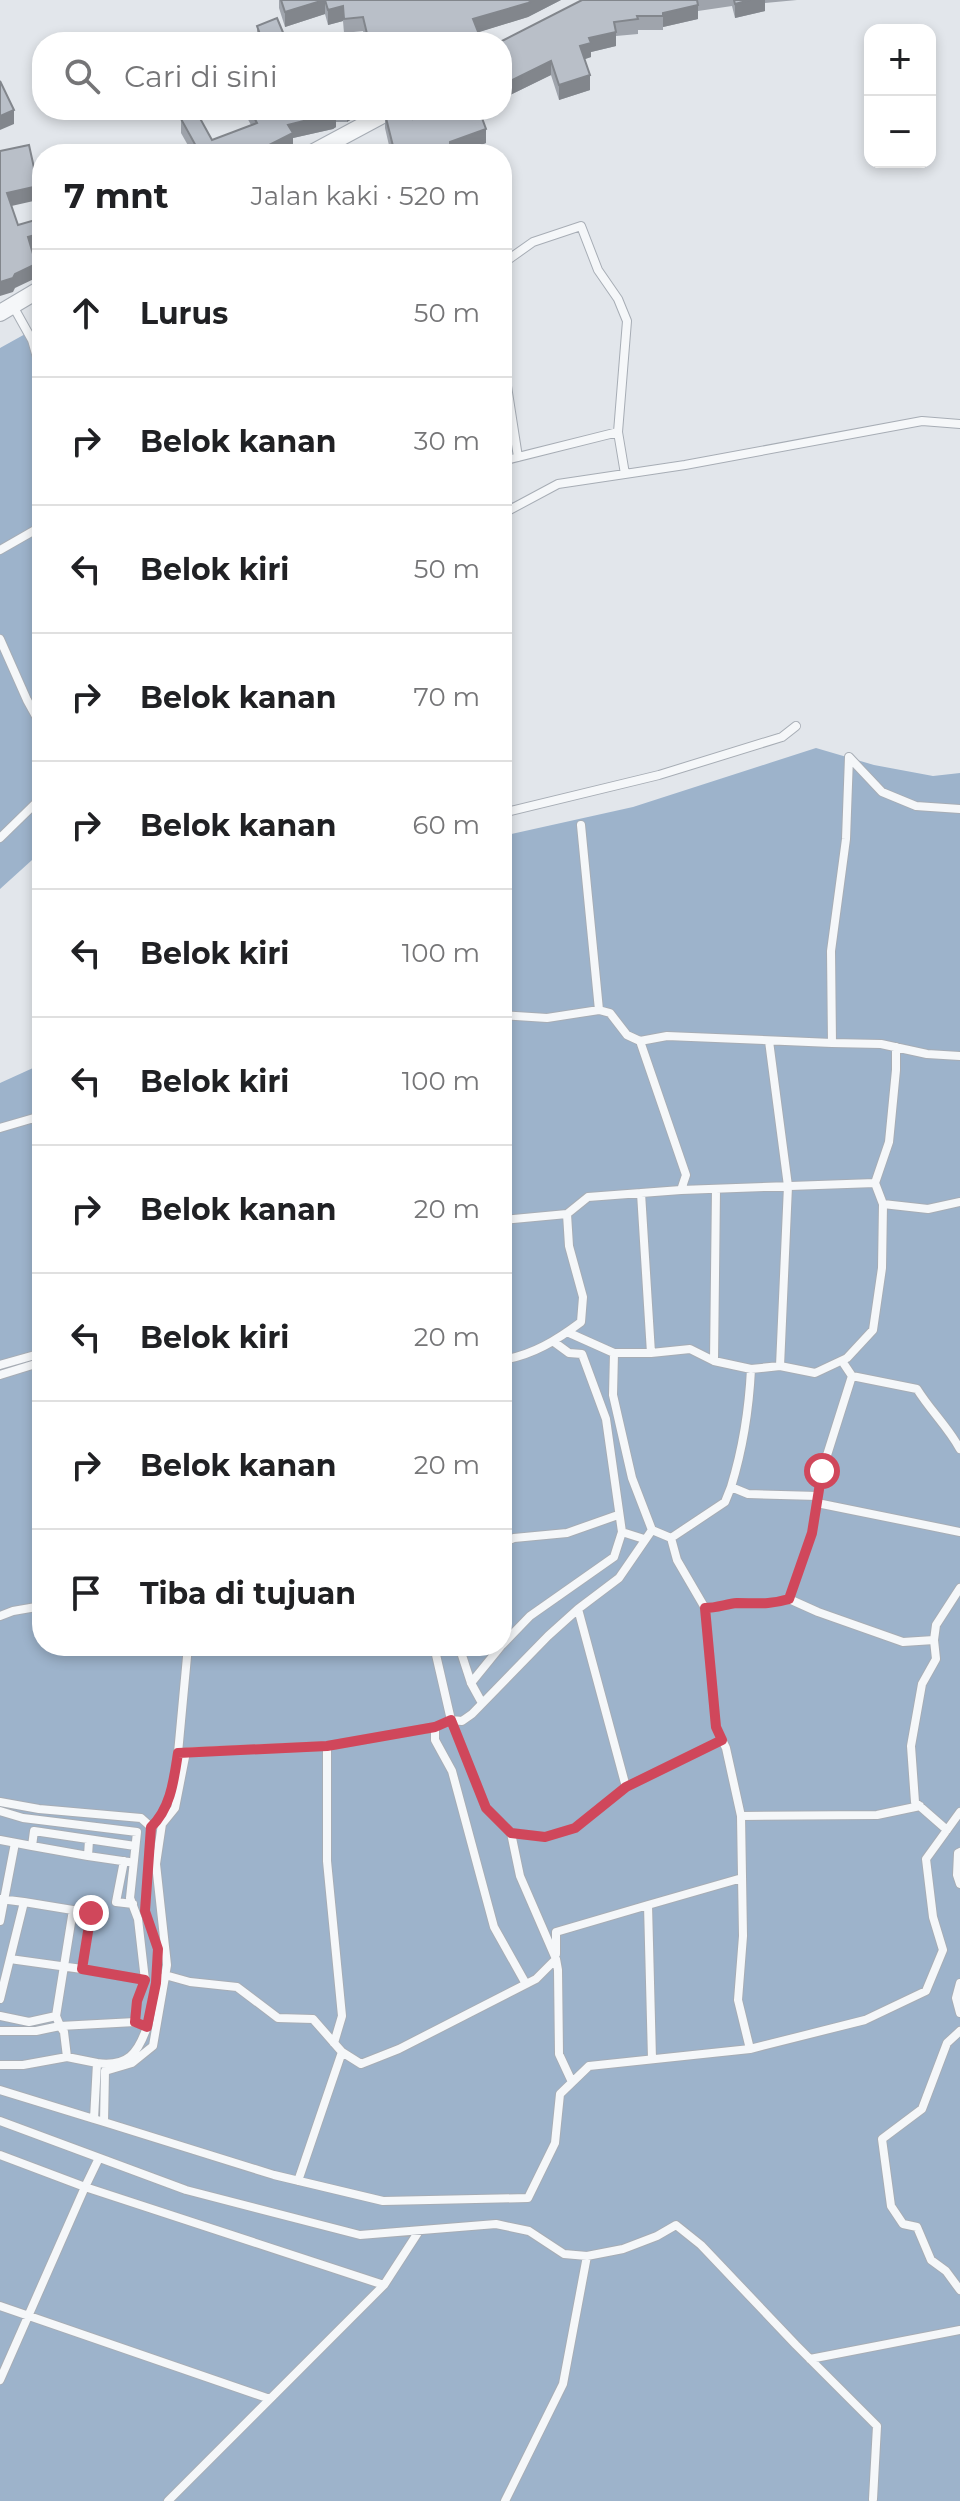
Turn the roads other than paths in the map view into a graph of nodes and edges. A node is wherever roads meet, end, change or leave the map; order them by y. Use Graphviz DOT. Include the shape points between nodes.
graph roads {
  1 [pos="373,120"];
  2 [pos="329,144"];
  3 [pos="512,257"];
  4 [pos="32,294"];
  5 [pos="7,309"];
  6 [pos="32,340"];
  7 [pos="512,418"];
  8 [pos="960,424"];
  9 [pos="618,432"];
  10 [pos="518,457"];
  11 [pos="512,458"];
  12 [pos="625,474"];
  13 [pos="512,509"];
  14 [pos="32,532"];
  15 [pos="0,550"];
  16 [pos="0,639"];
  17 [pos="32,709"];
  18 [pos="796,726"];
  19 [pos="32,807"];
  20 [pos="960,809"];
  21 [pos="512,811"];
  22 [pos="581,825"];
  23 [pos="0,838"];
  24 [pos="599,1010"];
  25 [pos="512,1016"];
  26 [pos="640,1041"];
  27 [pos="769,1041"];
  28 [pos="832,1043"];
  29 [pos="896,1047"];
  30 [pos="960,1056"];
  31 [pos="32,1119"];
  32 [pos="0,1128"];
  33 [pos="875,1183"];
  34 [pos="788,1186"];
  35 [pos="716,1189"];
  36 [pos="681,1190"];
  37 [pos="641,1193"];
  38 [pos="960,1202"];
  39 [pos="883,1204"];
  40 [pos="567,1214"];
  41 [pos="512,1219"];
  42 [pos="567,1332"];
  43 [pos="554,1342"];
  44 [pos="614,1353"];
  45 [pos="651,1353"];
  46 [pos="32,1356"];
  47 [pos="512,1358"];
  48 [pos="714,1361"];
  49 [pos="842,1361"];
  50 [pos="0,1365"];
  51 [pos="32,1365"];
  52 [pos="780,1366"];
  53 [pos="751,1369"];
  54 [pos="0,1375"];
  55 [pos="852,1376"];
  56 [pos="960,1449"];
  57 [pos="731,1487"];
  58 [pos="818,1499"];
  59 [pos="618,1515"];
  60 [pos="652,1530"];
  61 [pos="622,1532"];
  62 [pos="960,1532"];
  63 [pos="671,1538"];
  64 [pos="512,1539"];
  65 [pos="644,1539"];
  66 [pos="960,1588"];
  67 [pos="789,1599"];
  68 [pos="32,1608"];
  69 [pos="705,1608"];
  70 [pos="578,1609"];
  71 [pos="0,1616"];
  72 [pos="512,1635"];
  73 [pos="934,1640"];
  74 [pos="187,1656"];
  75 [pos="436,1656"];
  76 [pos="462,1656"];
  77 [pos="494,1656"];
  78 [pos="471,1683"];
  79 [pos="482,1703"];
  80 [pos="451,1720"];
  81 [pos="435,1727"];
  82 [pos="722,1740"];
  83 [pos="327,1746"];
  84 [pos="182,1752"];
  85 [pos="626,1787"];
  86 [pos="0,1802"];
  87 [pos="920,1806"];
  88 [pos="0,1811"];
  89 [pos="960,1812"];
  90 [pos="741,1816"];
  91 [pos="151,1827"];
  92 [pos="947,1830"];
  93 [pos="511,1833"];
  94 [pos="0,1840"];
  95 [pos="89,1840"];
  96 [pos="15,1843"];
  97 [pos="32,1846"];
  98 [pos="135,1846"];
  99 [pos="960,1852"];
  100 [pos="88,1856"];
  101 [pos="124,1861"];
  102 [pos="134,1862"];
  103 [pos="742,1878"];
  104 [pos="960,1884"];
  105 [pos="2,1899"];
  106 [pos="24,1902"];
  107 [pos="133,1904"];
  108 [pos="648,1905"];
  109 [pos="73,1910"];
  110 [pos="0,1921"];
  111 [pos="10,1959"];
  112 [pos="556,1959"];
  113 [pos="64,1968"];
  114 [pos="82,1969"];
  115 [pos="165,1975"];
  116 [pos="145,1980"];
  117 [pos="960,1983"];
  118 [pos="526,1984"];
  119 [pos="0,1999"];
  120 [pos="960,2013"];
  121 [pos="0,2016"];
  122 [pos="58,2021"];
  123 [pos="135,2022"];
  124 [pos="147,2027"];
  125 [pos="0,2031"];
  126 [pos="960,2031"];
  127 [pos="334,2043"];
  128 [pos="750,2049"];
  129 [pos="342,2052"];
  130 [pos="67,2057"];
  131 [pos="652,2059"];
  132 [pos="97,2063"];
  133 [pos="0,2065"];
  134 [pos="572,2082"];
  135 [pos="0,2090"];
  136 [pos="94,2119"];
  137 [pos="0,2121"];
  138 [pos="104,2122"];
  139 [pos="0,2155"];
  140 [pos="99,2158"];
  141 [pos="298,2181"];
  142 [pos="85,2187"];
  143 [pos="419,2231"];
  144 [pos="587,2256"];
  145 [pos="384,2285"];
  146 [pos="960,2290"];
  147 [pos="0,2306"];
  148 [pos="28,2315"];
  149 [pos="960,2330"];
  150 [pos="810,2359"];
  151 [pos="0,2380"];
  152 [pos="270,2399"];
  153 [pos="873,2499"];
  154 [pos="168,2501"];
  155 [pos="505,2501"];
  1 -- 2 [label="street"];
  3 -- 9 [label="lane" via="533,242 581,226 627,321"];
  4 -- 5 [label="street"];
  5 -- 6 [label="lane"];
  7 -- 10 [label="lane"];
  8 -- 12 [label="lane" via="922,421"];
  9 -- 10 [label="lane"];
  9 -- 12 [label="lane"];
  10 -- 11 [label="lane"];
  12 -- 13 [label="lane" via="558,484"];
  14 -- 15 [label="lane"];
  16 -- 17 [label="lane"];
  18 -- 21 [label="lane" via="782,737 659,775"];
  19 -- 23 [label="lane"];
  20 -- 28 [label="lane" via="916,806 882,792 849,757 846,839 831,951"];
  22 -- 24 [label="lane"];
  24 -- 25 [label="lane" via="547,1018"];
  24 -- 26 [label="lane" via="610,1013 627,1035"];
  26 -- 27 [label="lane" via="667,1036"];
  26 -- 36 [label="lane" via="686,1175"];
  27 -- 28 [label="lane"];
  27 -- 34 [label="lane"];
  28 -- 29 [label="lane"];
  29 -- 30 [label="lane"];
  29 -- 33 [label="lane" via="889,1142"];
  31 -- 32 [label="lane"];
  33 -- 34 [label="lane"];
  33 -- 39 [label="lane"];
  34 -- 35 [label="lane"];
  34 -- 52 [label="lane"];
  35 -- 36 [label="lane"];
  35 -- 48 [label="lane"];
  36 -- 37 [label="lane"];
  37 -- 40 [label="lane" via="588,1197"];
  37 -- 45 [label="lane"];
  38 -- 39 [label="lane" via="928,1209"];
  39 -- 49 [label="lane" via="882,1268 873,1330"];
  40 -- 41 [label="lane"];
  40 -- 42 [label="lane" via="569,1246 583,1297 581,1322"];
  42 -- 43 [label="lane"];
  42 -- 44 [label="lane"];
  43 -- 47 [label="lane"];
  43 -- 59 [label="lane" via="569,1353 582,1354 606,1419"];
  44 -- 45 [label="lane"];
  44 -- 60 [label="lane" via="613,1395 632,1478"];
  45 -- 48 [label="lane" via="690,1349"];
  46 -- 50 [label="lane"];
  48 -- 53 [label="lane"];
  49 -- 52 [label="lane" via="815,1373"];
  49 -- 55 [label="lane"];
  51 -- 54 [label="lane"];
  52 -- 53 [label="lane"];
  53 -- 57 [label="lane" via="749,1412"];
  55 -- 56 [label="lane" via="917,1389"];
  55 -- 58 [label="lane"];
  57 -- 58 [label="lane" via="748,1494"];
  57 -- 63 [label="lane" via="725,1502"];
  58 -- 62 [label="lane"];
  58 -- 67 [label="lane"];
  59 -- 61 [label="lane"];
  59 -- 64 [label="lane" via="567,1533"];
  60 -- 63 [label="lane"];
  60 -- 65 [label="lane"];
  61 -- 65 [label="lane"];
  61 -- 72 [label="lane" via="614,1557 530,1616"];
  63 -- 69 [label="lane" via="677,1560"];
  65 -- 70 [label="lane" via="619,1578"];
  66 -- 73 [label="lane" via="936,1625"];
  67 -- 69 [label="lane"];
  67 -- 73 [label="lane" via="903,1642"];
  68 -- 71 [label="lane"];
  69 -- 82 [label="lane" via="716,1727"];
  70 -- 79 [label="lane"];
  70 -- 85 [label="lane"];
  73 -- 87 [label="lane" via="936,1659 922,1684 911,1746 915,1802"];
  74 -- 84 [label="lane"];
  75 -- 80 [label="lane"];
  76 -- 78 [label="lane"];
  77 -- 78 [label="lane"];
  78 -- 79 [label="lane"];
  79 -- 80 [label="lane" via="462,1721"];
  80 -- 81 [label="lane"];
  80 -- 93 [label="lane" via="486,1808"];
  81 -- 83 [label="lane"];
  81 -- 118 [label="lane" via="494,1927"];
  82 -- 85 [label="lane"];
  82 -- 90 [label="lane"];
  83 -- 84 [label="lane"];
  83 -- 127 [label="lane" via="327,1861 342,2016"];
  84 -- 91 [label="lane" via="167,1803"];
  84 -- 115 [label="lane" via="175,1808 162,1824 156,1864"];
  85 -- 93 [label="lane" via="575,1828 545,1837"];
  86 -- 91 [label="lane" via="141,1818"];
  87 -- 90 [label="lane" via="877,1815"];
  87 -- 92 [label="lane"];
  88 -- 98 [label="lane" via="137,1832"];
  89 -- 92 [label="lane"];
  90 -- 103 [label="lane"];
  91 -- 124 [label="lane" via="145,1911 158,1949"];
  92 -- 128 [label="lane" via="926,1859 943,1950 926,1991 865,2020"];
  93 -- 112 [label="lane" via="520,1876"];
  94 -- 96 [label="lane"];
  95 -- 97 [label="lane" via="34,1831"];
  95 -- 98 [label="lane"];
  95 -- 100 [label="lane"];
  96 -- 97 [label="lane"];
  96 -- 105 [label="lane"];
  97 -- 100 [label="lane"];
  98 -- 102 [label="lane"];
  99 -- 104 [label="lane"];
  100 -- 101 [label="lane"];
  101 -- 102 [label="lane"];
  101 -- 107 [label="lane" via="116,1902"];
  102 -- 107 [label="lane"];
  103 -- 108 [label="lane"];
  103 -- 128 [label="lane" via="738,2000"];
  105 -- 106 [label="lane"];
  105 -- 110 [label="lane"];
  106 -- 109 [label="lane"];
  106 -- 111 [label="lane"];
  107 -- 116 [label="lane"];
  108 -- 112 [label="lane" via="556,1932"];
  108 -- 131 [label="lane"];
  109 -- 113 [label="lane"];
  109 -- 114 [label="lane" via="91,1913"];
  111 -- 113 [label="lane"];
  111 -- 119 [label="lane"];
  112 -- 118 [label="lane"];
  112 -- 134 [label="lane" via="559,2054"];
  113 -- 114 [label="lane"];
  113 -- 122 [label="lane"];
  114 -- 116 [label="lane"];
  115 -- 127 [label="lane" via="237,1987 278,2018 313,2019"];
  115 -- 138 [label="lane" via="153,2046 132,2063 105,2071"];
  116 -- 123 [label="lane"];
  117 -- 120 [label="lane"];
  118 -- 129 [label="lane" via="361,2064"];
  121 -- 122 [label="lane"];
  122 -- 123 [label="lane"];
  122 -- 125 [label="lane" via="36,2031"];
  122 -- 130 [label="lane"];
  123 -- 124 [label="lane"];
  124 -- 132 [label="lane" via="139,2049 127,2060"];
  126 -- 146 [label="lane" via="947,2043 922,2109 882,2139 891,2206 903,2224 917,2227 931,2260"];
  127 -- 129 [label="lane"];
  128 -- 131 [label="lane"];
  129 -- 141 [label="lane"];
  130 -- 132 [label="lane"];
  130 -- 133 [label="lane"];
  131 -- 134 [label="lane" via="589,2066"];
  132 -- 136 [label="lane"];
  134 -- 141 [label="lane" via="560,2094 555,2143 528,2198 383,2201"];
  135 -- 136 [label="lane"];
  136 -- 138 [label="lane"];
  137 -- 140 [label="lane"];
  138 -- 141 [label="lane"];
  139 -- 142 [label="lane"];
  140 -- 142 [label="lane"];
  140 -- 143 [label="lane" via="186,2190 360,2235"];
  142 -- 145 [label="lane"];
  142 -- 148 [label="lane"];
  143 -- 144 [label="lane" via="496,2224 529,2231 564,2254"];
  143 -- 145 [label="lane"];
  144 -- 150 [label="lane" via="623,2249 676,2225"];
  144 -- 155 [label="lane" via="563,2384"];
  145 -- 152 [label="lane"];
  147 -- 148 [label="lane"];
  148 -- 151 [label="lane"];
  148 -- 152 [label="lane"];
  149 -- 150 [label="lane"];
  150 -- 153 [label="lane" via="877,2426"];
  152 -- 154 [label="lane"];
}
